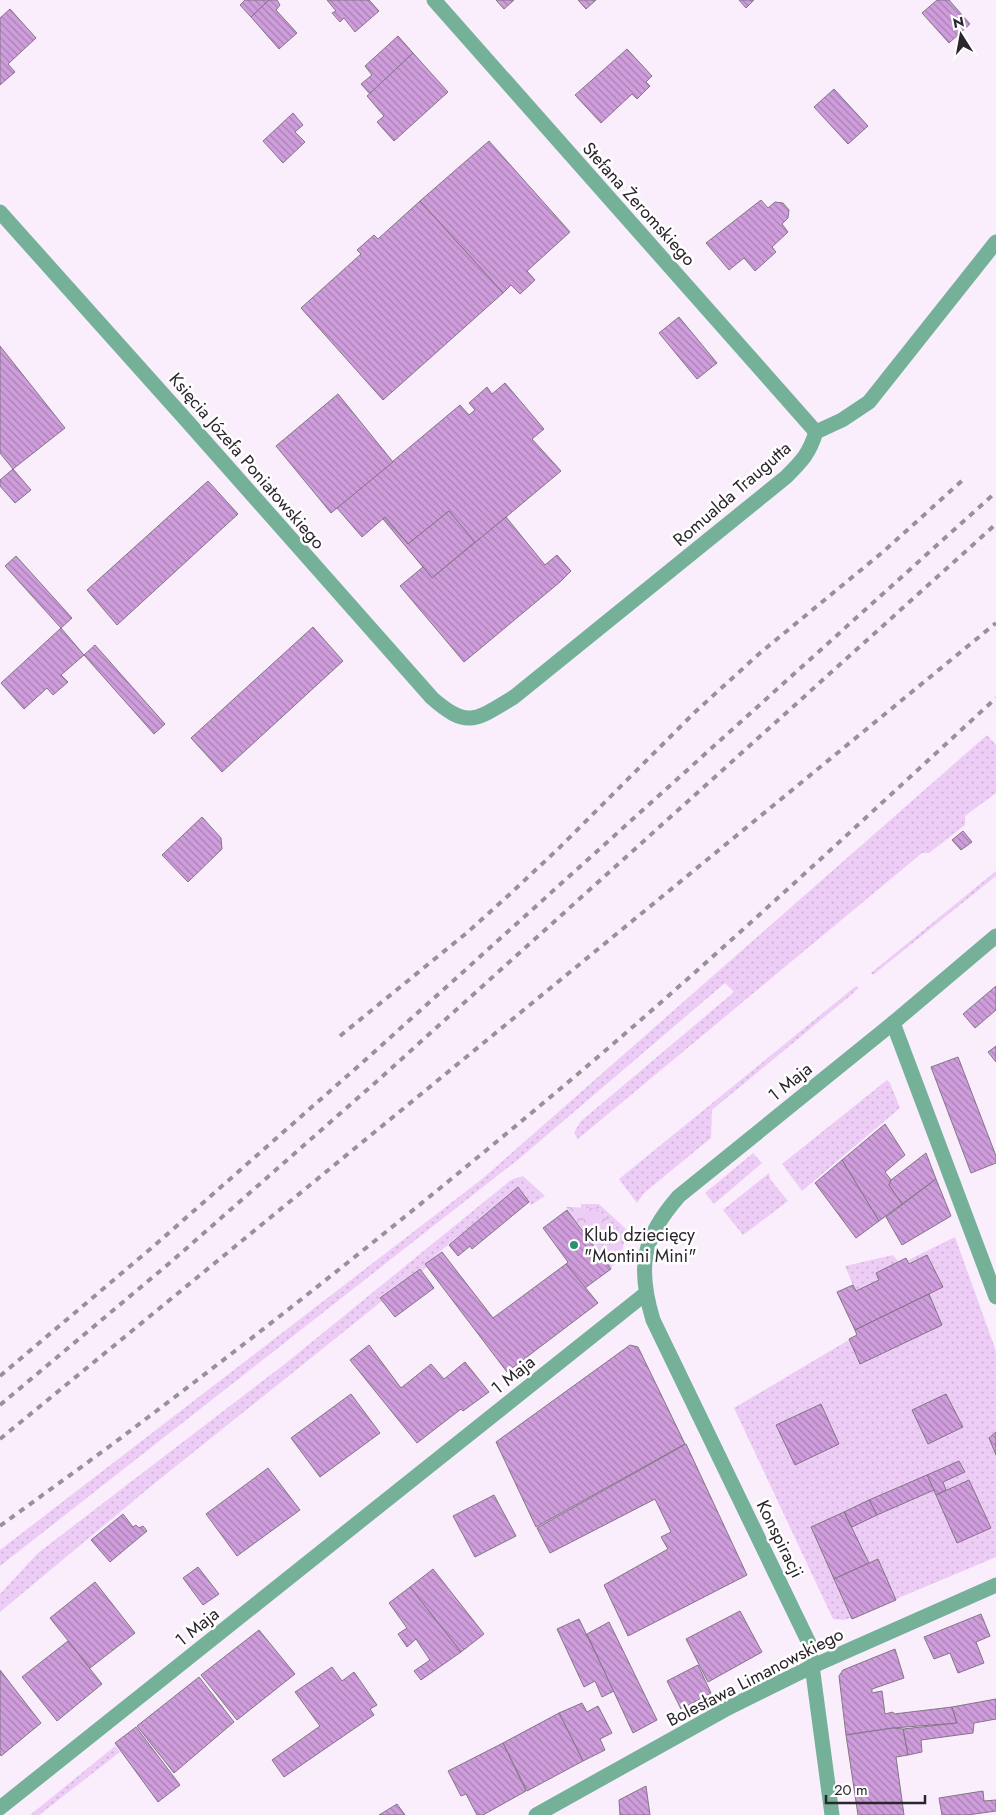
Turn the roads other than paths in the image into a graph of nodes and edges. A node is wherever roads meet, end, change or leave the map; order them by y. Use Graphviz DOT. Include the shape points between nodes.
graph roads {
  1 [pos="434,0"];
  2 [pos="0,212"];
  3 [pos="996,242"];
  4 [pos="816,432"];
  5 [pos="475,719"];
  6 [pos="996,936"];
  7 [pos="892,1023"];
  8 [pos="645,1294"];
  9 [pos="996,1297"];
  10 [pos="996,1585"];
  11 [pos="812,1666"];
  12 [pos="0,1808"];
  13 [pos="536,1815"];
  14 [pos="832,1815"];
  1 -- 4 [label="street, Stefana Żeromskiego"];
  2 -- 5 [label="street, Księcia Józefa Poniatowskiego" via="432,698 446,712"];
  3 -- 4 [label="street" via="869,402"];
  4 -- 5 [label="street, Romualda Traugutta" via="811,448 786,477 514,697"];
  6 -- 7 [label="street, 1 Maja"];
  7 -- 8 [label="street, 1 Maja" via="679,1196 662,1215 652,1235 645,1265"];
  7 -- 9 [label="street"];
  8 -- 11 [label="street, Konspiracji" via="652,1320 809,1643"];
  8 -- 12 [label="street, 1 Maja"];
  10 -- 11 [label="street, Bolesława Limanowskiego"];
  11 -- 13 [label="street, Bolesława Limanowskiego" via="728,1708"];
  11 -- 14 [label="street, Konspiracji"];
}
